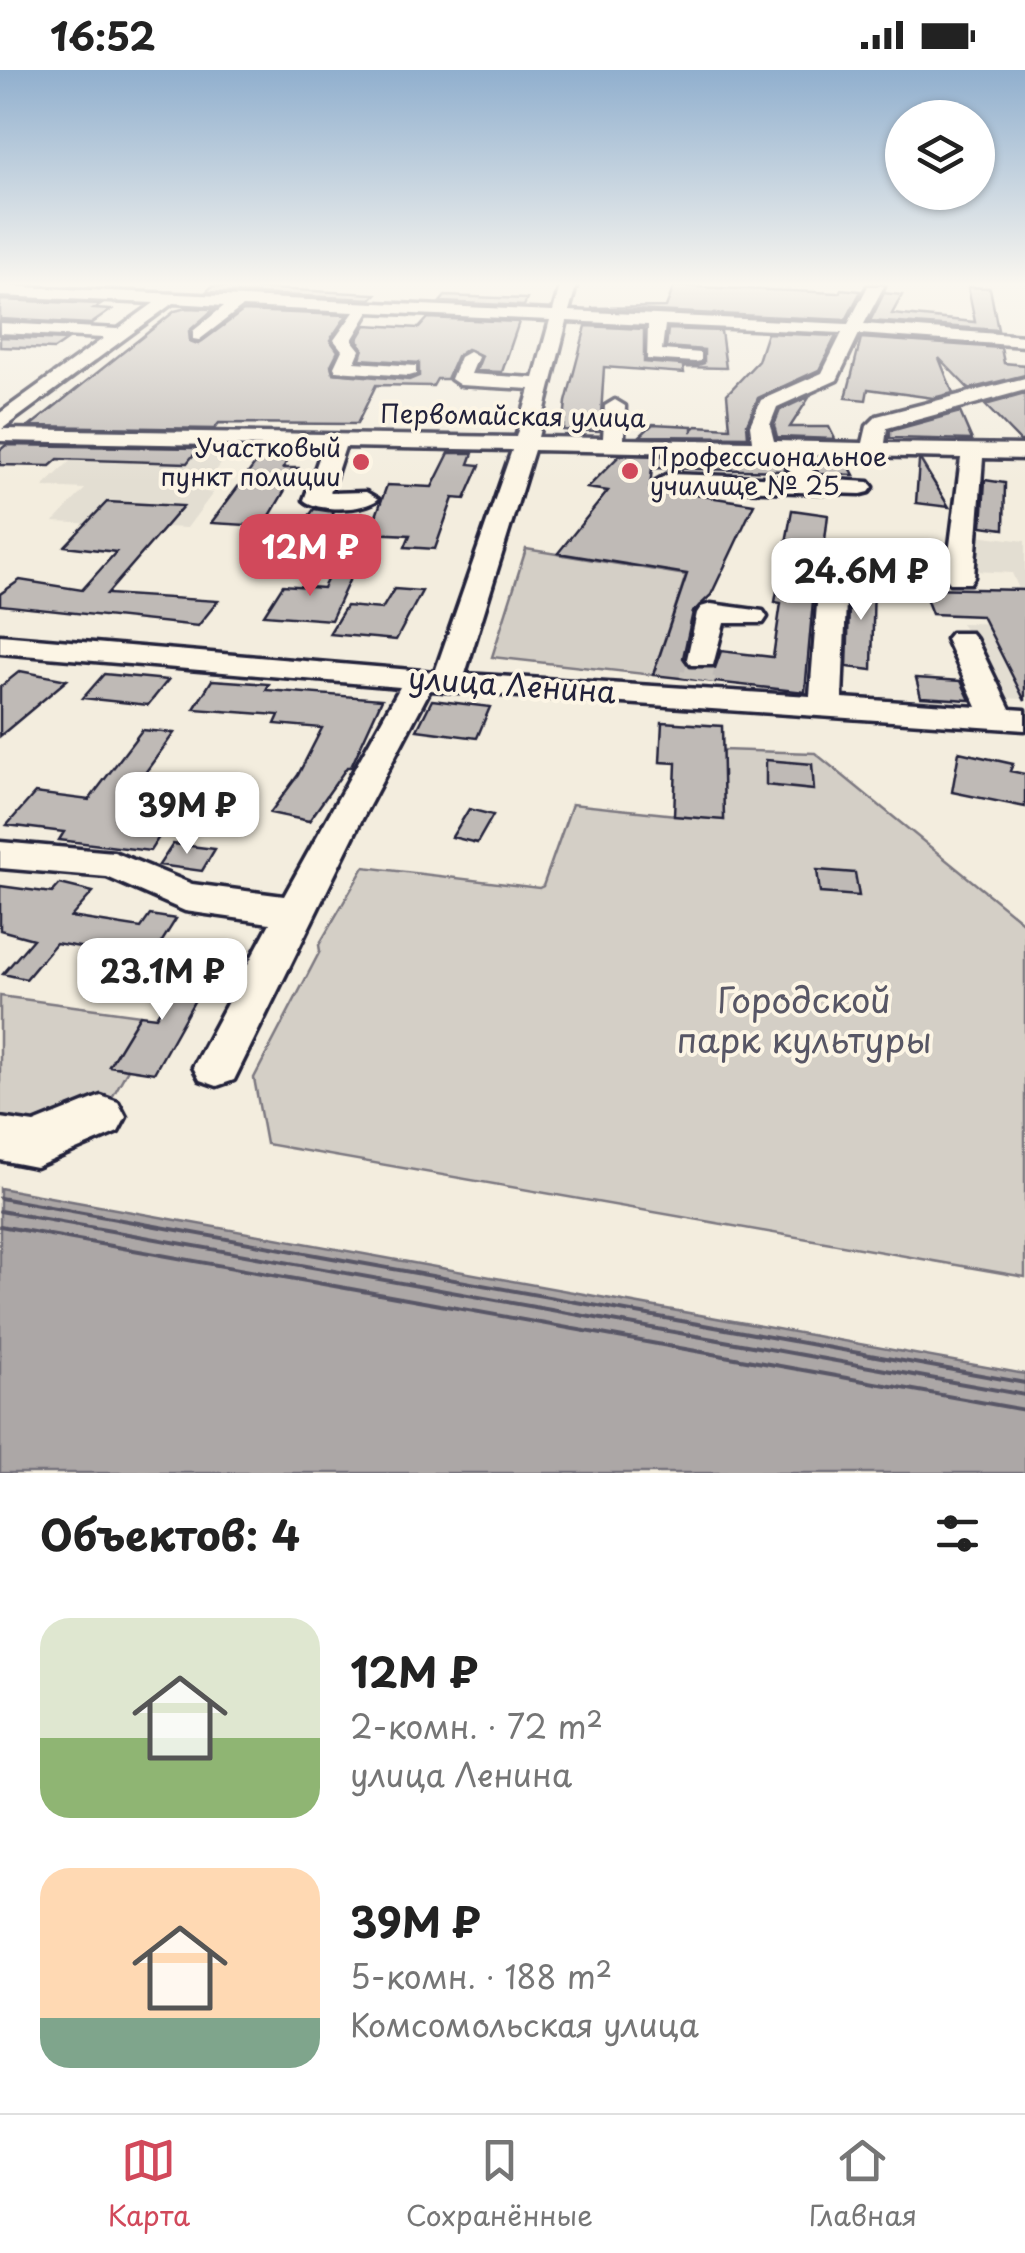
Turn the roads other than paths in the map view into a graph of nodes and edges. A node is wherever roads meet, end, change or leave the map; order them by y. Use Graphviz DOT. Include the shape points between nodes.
graph roads {
  1 [pos="98,351"];
  2 [pos="350,351"];
  3 [pos="551,351"];
  4 [pos="653,351"];
  5 [pos="838,351"];
  6 [pos="469,357"];
  7 [pos="695,357"];
  8 [pos="409,370"];
  9 [pos="542,384"];
  10 [pos="1025,384"];
  11 [pos="0,397"];
  12 [pos="33,399"];
  13 [pos="616,406"];
  14 [pos="0,423"];
  15 [pos="0,436"];
  16 [pos="336,441"];
  17 [pos="525,445"];
  18 [pos="613,445"];
  19 [pos="764,446"];
  20 [pos="791,447"];
  21 [pos="873,448"];
  22 [pos="973,451"];
  23 [pos="1025,452"];
  24 [pos="668,481"];
  25 [pos="808,486"];
  26 [pos="861,488"];
  27 [pos="366,499"];
  28 [pos="960,577"];
  29 [pos="833,578"];
  30 [pos="753,617"];
  31 [pos="961,640"];
  32 [pos="12,645"];
  33 [pos="0,670"];
  34 [pos="697,679"];
  35 [pos="433,681"];
  36 [pos="825,707"];
  37 [pos="1012,719"];
  38 [pos="0,854"];
  39 [pos="295,912"];
  40 [pos="216,1068"];
  41 [pos="101,1117"];
  42 [pos="0,1139"];
  1 -- 12 [label="street"];
  2 -- 8 [label="street" via="343,367"];
  3 -- 9 [label="street"];
  4 -- 7 [label="street"];
  5 -- 19 [label="street" via="830,376 768,404 760,425"];
  6 -- 9 [label="street" via="460,379"];
  9 -- 17 [label="street"];
  10 -- 21 [label="street" via="884,420"];
  11 -- 12 [label="street"];
  12 -- 14 [label="street"];
  13 -- 18 [label="street"];
  15 -- 16 [label="street, Первомайская улица"];
  16 -- 17 [label="street, Первомайская улица"];
  16 -- 27 [label="street" via="316,500"];
  17 -- 18 [label="street, Первомайская улица"];
  17 -- 35 [label="street"];
  18 -- 19 [label="street, Первомайская улица"];
  19 -- 20 [label="street, Первомайская улица"];
  20 -- 21 [label="street, Первомайская улица"];
  20 -- 25 [label="street"];
  21 -- 22 [label="street, Первомайская улица"];
  22 -- 23 [label="street, Первомайская улица"];
  22 -- 28 [label="street"];
  24 -- 25 [label="street"];
  25 -- 26 [label="street"];
  29 -- 36 [label="street"];
  30 -- 34 [label="street" via="712,613"];
  31 -- 37 [label="street"];
  32 -- 33 [label="street"];
  32 -- 35 [label="street, улица Ленина"];
  34 -- 35 [label="street, улица Ленина"];
  34 -- 36 [label="street, улица Ленина"];
  35 -- 39 [label="street"];
  36 -- 37 [label="street, улица Ленина"];
  38 -- 39 [label="street" via="114,864 185,898"];
  39 -- 40 [label="street"];
  41 -- 42 [label="street" via="36,1146"];
}
